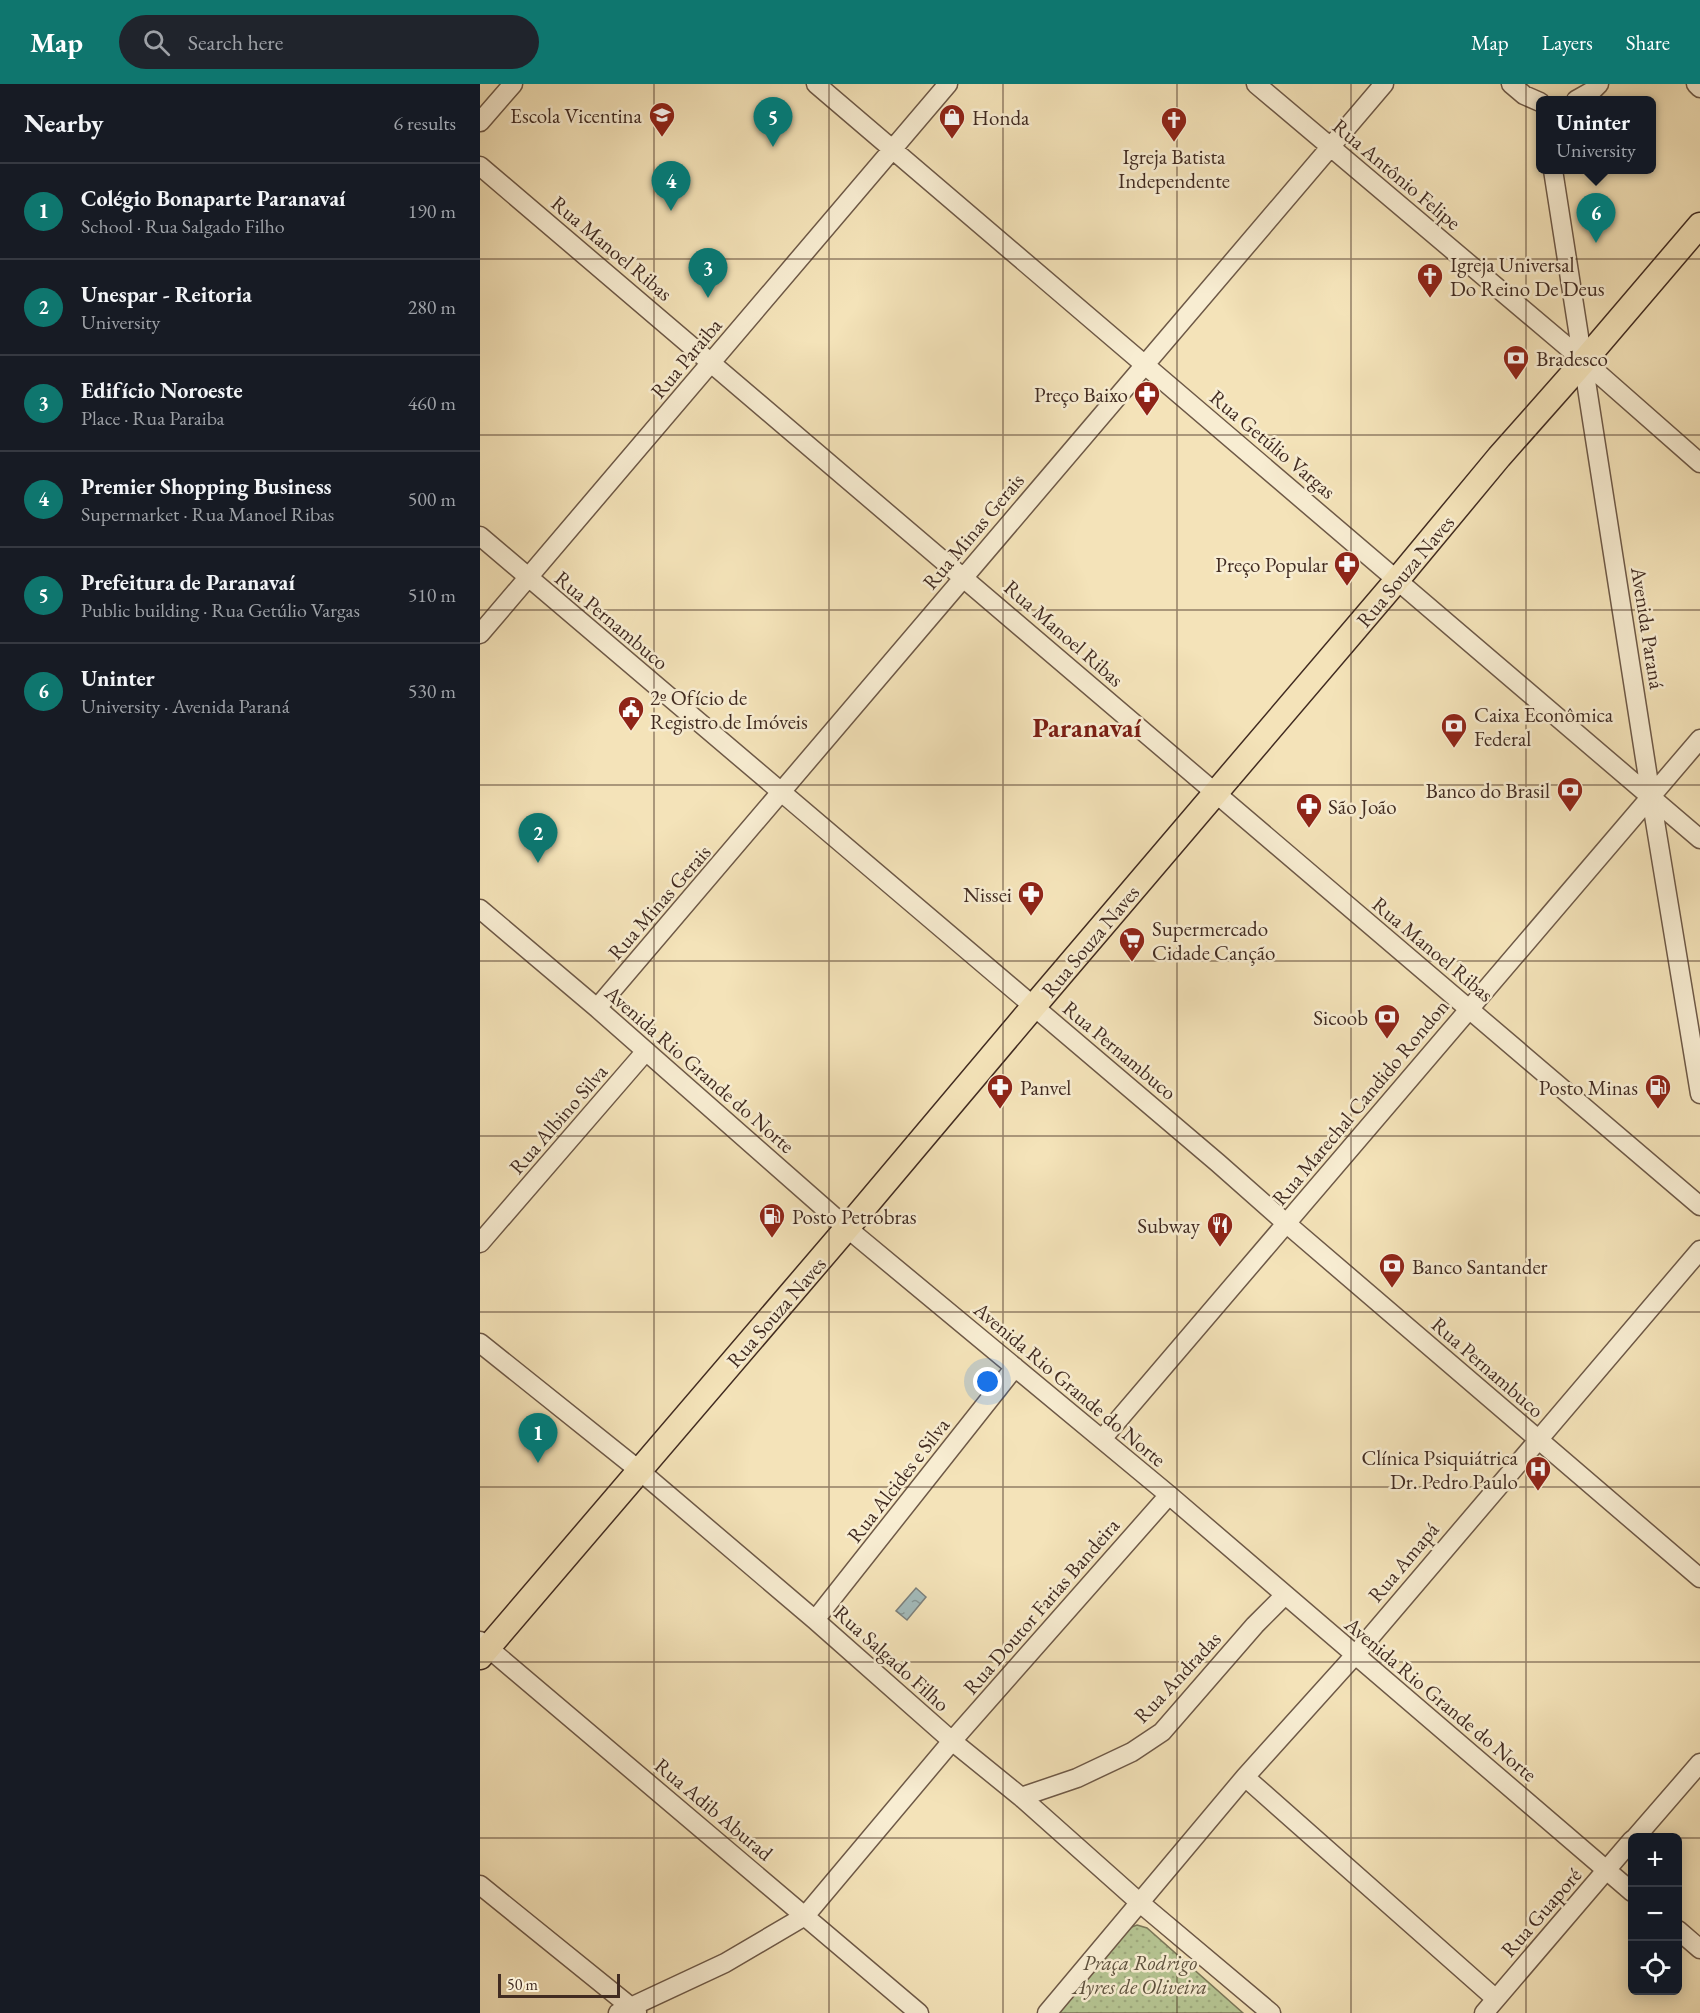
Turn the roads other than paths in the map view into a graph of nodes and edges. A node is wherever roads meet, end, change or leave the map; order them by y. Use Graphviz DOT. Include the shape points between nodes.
graph roads {
  1 [pos="513,84"];
  2 [pos="816,84"];
  3 [pos="948,84"];
  4 [pos="1256,84"];
  5 [pos="1384,84"];
  6 [pos="1511,84"];
  7 [pos="1599,84"];
  8 [pos="1696,84"];
  9 [pos="1700,88"];
  10 [pos="1583,96"];
  11 [pos="1536,100"];
  12 [pos="480,122"];
  13 [pos="1330,147"];
  14 [pos="893,150"];
  15 [pos="480,166"];
  16 [pos="1554,174"];
  17 [pos="1700,225"];
  18 [pos="1584,361"];
  19 [pos="712,363"];
  20 [pos="1144,365"];
  21 [pos="1700,463"];
  22 [pos="480,536"];
  23 [pos="963,577"];
  24 [pos="528,578"];
  25 [pos="1397,580"];
  26 [pos="480,634"];
  27 [pos="1700,739"];
  28 [pos="1216,793"];
  29 [pos="781,794"];
  30 [pos="1651,796"];
  31 [pos="1700,838"];
  32 [pos="480,909"];
  33 [pos="1034,1006"];
  34 [pos="597,1008"];
  35 [pos="1468,1008"];
  36 [pos="646,1051"];
  37 [pos="1700,1094"];
  38 [pos="1700,1206"];
  39 [pos="1287,1224"];
  40 [pos="848,1228"];
  41 [pos="480,1243"];
  42 [pos="1700,1250"];
  43 [pos="480,1343"];
  44 [pos="1016,1367"];
  45 [pos="1102,1439"];
  46 [pos="1538,1439"];
  47 [pos="640,1471"];
  48 [pos="1169,1495"];
  49 [pos="1700,1578"];
  50 [pos="1285,1595"];
  51 [pos="815,1620"];
  52 [pos="483,1648"];
  53 [pos="1355,1655"];
  54 [pos="952,1741"];
  55 [pos="1700,1763"];
  56 [pos="1245,1777"];
  57 [pos="1021,1797"];
  58 [pos="1639,1833"];
  59 [pos="1628,1846"];
  60 [pos="1606,1870"];
  61 [pos="480,1885"];
  62 [pos="1628,1889"];
  63 [pos="1139,1902"];
  64 [pos="805,1916"];
  65 [pos="1682,1934"];
  66 [pos="1700,1949"];
  67 [pos="1490,2006"];
  68 [pos="629,2011"];
  69 [pos="919,2013"];
  70 [pos="1047,2013"];
  71 [pos="1271,2013"];
  1 -- 12 [label="street"];
  2 -- 14 [label="street, Rua Getúlio Vargas"];
  3 -- 14 [label="street, Rua Paraiba"];
  4 -- 13 [label="street, Rua Antônio Felipe"];
  5 -- 13 [label="street, Rua Minas Gerais"];
  6 -- 11 [label="street"];
  7 -- 10 [label="street"];
  8 -- 9 [label="street"];
  13 -- 18 [label="street, Rua Antônio Felipe"];
  13 -- 20 [label="street, Rua Minas Gerais"];
  14 -- 19 [label="street, Rua Paraiba"];
  14 -- 20 [label="street, Rua Getúlio Vargas"];
  15 -- 19 [label="street, Rua Manoel Ribas"];
  16 -- 18 [label="street, Avenida Paraná"];
  17 -- 18 [label="main road, Rua Souza Naves"];
  18 -- 21 [label="street, Rua Antônio Felipe"];
  18 -- 25 [label="main road, Rua Souza Naves"];
  18 -- 30 [label="street, Avenida Paraná"];
  19 -- 23 [label="street, Rua Manoel Ribas"];
  19 -- 24 [label="street, Rua Paraiba"];
  20 -- 23 [label="street, Rua Minas Gerais"];
  20 -- 25 [label="street, Rua Getúlio Vargas"];
  22 -- 24 [label="street, Rua Pernambuco"];
  23 -- 28 [label="street, Rua Manoel Ribas"];
  23 -- 29 [label="street, Rua Minas Gerais"];
  24 -- 26 [label="street, Rua Paraiba"];
  24 -- 29 [label="street, Rua Pernambuco"];
  25 -- 28 [label="main road, Rua Souza Naves"];
  25 -- 30 [label="street, Rua Getúlio Vargas"];
  27 -- 30 [label="street, Rua Marechal Candido Rondon"];
  28 -- 33 [label="main road, Rua Souza Naves"];
  28 -- 35 [label="street, Rua Manoel Ribas"];
  29 -- 33 [label="street, Rua Pernambuco"];
  29 -- 34 [label="street, Rua Minas Gerais"];
  30 -- 31 [label="street, Rua Getúlio Vargas"];
  30 -- 35 [label="street, Rua Marechal Candido Rondon"];
  30 -- 37 [label="street, Avenida Paraná"];
  32 -- 34 [label="street, Avenida Rio Grande do Norte"];
  33 -- 39 [label="street, Rua Pernambuco"];
  33 -- 40 [label="main road, Rua Souza Naves"];
  34 -- 36 [label="street, Avenida Rio Grande do Norte"];
  35 -- 38 [label="street, Rua Manoel Ribas"];
  35 -- 39 [label="street, Rua Marechal Candido Rondon"];
  36 -- 40 [label="street, Avenida Rio Grande do Norte"];
  36 -- 41 [label="street, Rua Albino Silva"];
  39 -- 45 [label="street, Rua Marechal Candido Rondon"];
  39 -- 46 [label="street, Rua Pernambuco"];
  40 -- 44 [label="street, Avenida Rio Grande do Norte"];
  40 -- 47 [label="main road, Rua Souza Naves"];
  42 -- 46 [label="street, Rua Amapá"];
  43 -- 47 [label="street, Rua Salgado Filho"];
  44 -- 45 [label="street, Avenida Rio Grande do Norte"];
  44 -- 51 [label="street, Rua Alcides e Silva"];
  45 -- 48 [label="street, Avenida Rio Grande do Norte"];
  46 -- 49 [label="street, Rua Pernambuco"];
  46 -- 53 [label="street, Rua Amapá"];
  47 -- 51 [label="street, Rua Salgado Filho"];
  47 -- 52 [label="main road, Rua Souza Naves"];
  48 -- 50 [label="street, Avenida Rio Grande do Norte"];
  48 -- 54 [label="street, Rua Doutor Farias Bandeira"];
  50 -- 53 [label="street, Avenida Rio Grande do Norte"];
  50 -- 57 [label="street, Rua Andradas" via="1162,1732 1132,1752 1077,1778"];
  51 -- 54 [label="street, Rua Salgado Filho"];
  52 -- 64 [label="street, Rua Adib Aburad"];
  53 -- 56 [label="street, Rua Amapá"];
  53 -- 60 [label="street, Avenida Rio Grande do Norte"];
  54 -- 57 [label="street, Rua Salgado Filho"];
  54 -- 64 [label="street, Rua Doutor Farias Bandeira"];
  55 -- 58 [label="street, Rua Guaporé"];
  56 -- 63 [label="street, Rua Amapá"];
  56 -- 67 [label="street"];
  57 -- 63 [label="street, Rua Salgado Filho"];
  59 -- 60 [label="street, Rua Guaporé"];
  60 -- 62 [label="street, Avenida Rio Grande do Norte"];
  60 -- 67 [label="street, Rua Guaporé"];
  61 -- 68 [label="street"];
  63 -- 70 [label="street, Rua Amapá"];
  63 -- 71 [label="street, Rua Salgado Filho"];
  64 -- 68 [label="street, Rua Doutor Farias Bandeira" via="725,1963"];
  64 -- 69 [label="street, Rua Adib Aburad"];
  65 -- 66 [label="street"];
}
